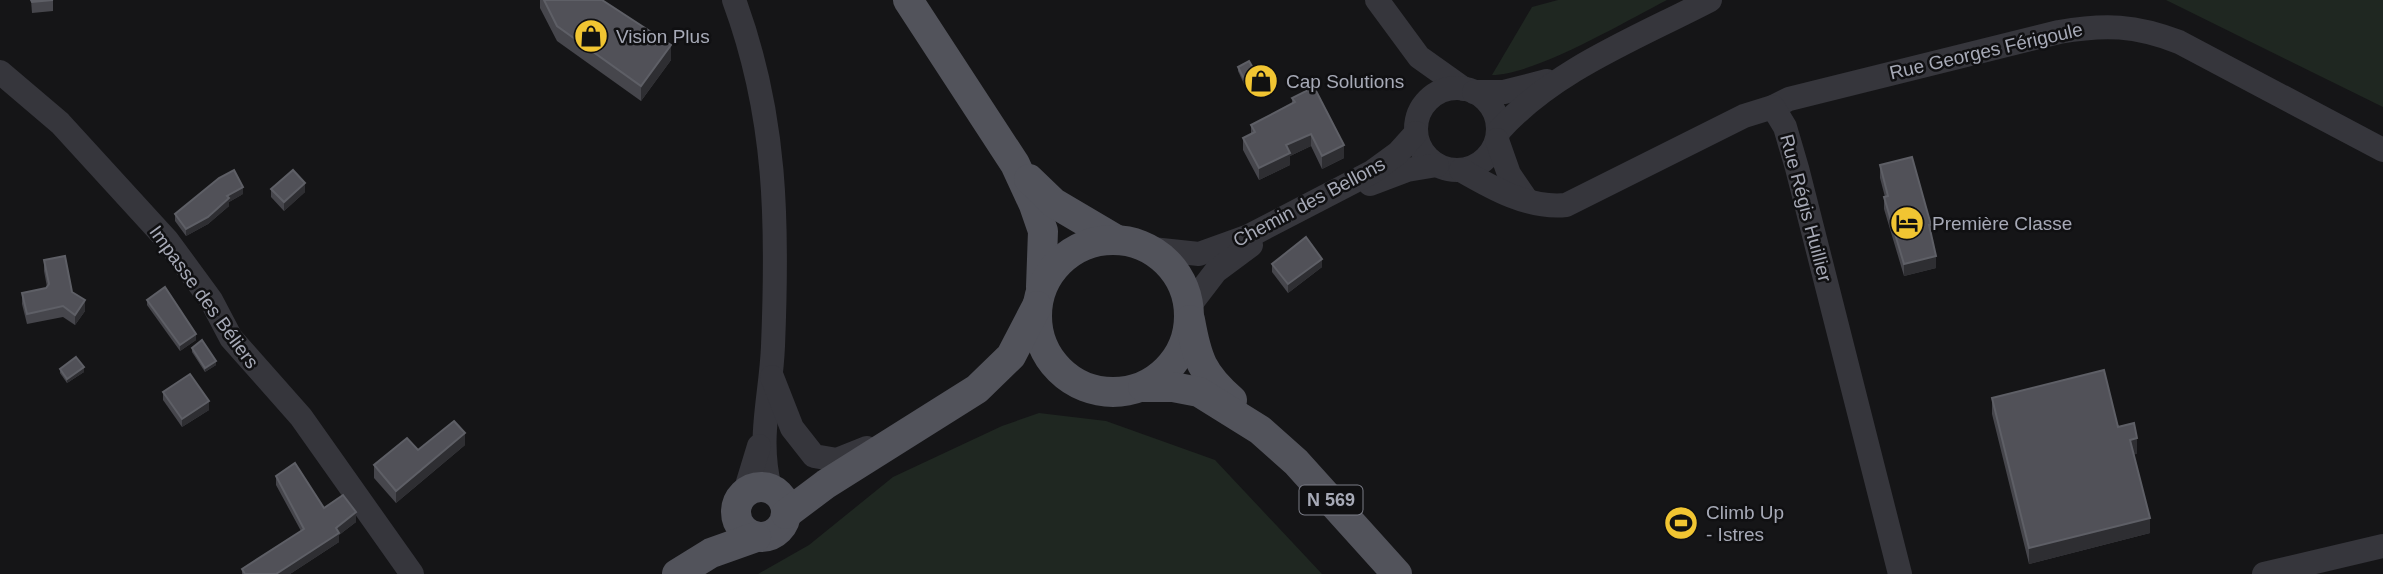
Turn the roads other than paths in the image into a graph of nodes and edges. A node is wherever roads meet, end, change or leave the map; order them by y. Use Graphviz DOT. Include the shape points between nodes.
graph roads {
  1 [pos="734,0"];
  2 [pos="908,0"];
  3 [pos="1377,0"];
  4 [pos="1709,0"];
  5 [pos="1419,57"];
  6 [pos="0,72"];
  7 [pos="1562,78"];
  8 [pos="1469,90"];
  9 [pos="1425,104"];
  10 [pos="1773,107"];
  11 [pos="1416,133"];
  12 [pos="1498,136"];
  13 [pos="2383,150"];
  14 [pos="1014,164"];
  15 [pos="1449,168"];
  16 [pos="1526,199"];
  17 [pos="1115,239"];
  18 [pos="1152,249"];
  19 [pos="1039,298"];
  20 [pos="1190,313"];
  21 [pos="771,375"];
  22 [pos="1064,376"];
  23 [pos="1143,387"];
  24 [pos="977,389"];
  25 [pos="1260,430"];
  26 [pos="910,432"];
  27 [pos="762,507"];
  28 [pos="2383,546"];
  29 [pos="412,574"];
  30 [pos="677,574"];
  31 [pos="1397,574"];
  32 [pos="1900,574"];
  33 [pos="2264,574"];
  1 -- 21 [label="street" via="761,88 773,163 776,250"];
  2 -- 14 [label="main road"];
  3 -- 5 [label="street"];
  4 -- 7 [label="street"];
  5 -- 8 [label="street"];
  5 -- 9 [label="street"];
  6 -- 29 [label="street, Impasse des Béliers" via="60,123 167,240 211,300 231,338 300,417"];
  7 -- 8 [label="street" via="1504,92"];
  7 -- 12 [label="street" via="1520,107"];
  8 -- 9 [label="street" via="1442,91"];
  8 -- 12 [label="street" via="1490,105"];
  9 -- 11 [label="street"];
  10 -- 13 [label="street, Rue Georges Férigoule" via="1789,99 2103,25 2152,32 2179,42"];
  10 -- 16 [label="street" via="1744,116 1578,202 1550,206"];
  10 -- 32 [label="street, Rue Régis Huillier" via="1797,168"];
  11 -- 15 [label="street" via="1419,146"];
  11 -- 18 [label="street, Chemin des Bellons" via="1372,172 1250,236 1199,254"];
  12 -- 15 [label="street" via="1484,161"];
  12 -- 16 [label="street" via="1509,174"];
  14 -- 17 [label="main road" via="1045,197"];
  14 -- 19 [label="main road" via="1043,231"];
  15 -- 16 [label="street" via="1508,196"];
  15 -- 20 [label="street, Chemin des Bellons" via="1407,170 1359,188 1251,245 1216,271"];
  17 -- 18 [label="main road"];
  17 -- 19 [label="main road" via="1096,241 1062,259"];
  18 -- 20 [label="main road" via="1178,275"];
  19 -- 22 [label="main road" via="1042,344"];
  19 -- 24 [label="main road" via="1011,356"];
  20 -- 23 [label="main road" via="1186,341 1176,360"];
  20 -- 25 [label="main road, N 569" via="1196,351 1206,375"];
  21 -- 26 [label="street" via="792,428 814,456 837,460"];
  21 -- 27 [label="street" via="762,439"];
  22 -- 23 [label="main road" via="1102,392"];
  22 -- 24 [label="main road" via="1026,370"];
  23 -- 25 [label="main road, N 569" via="1199,393"];
  24 -- 26 [label="main road"];
  25 -- 31 [label="main road, N 569" via="1296,462"];
  26 -- 27 [label="main road" via="826,484"];
  27 -- 30 [label="main road" via="711,553"];
  28 -- 33 [label="street"];
}
